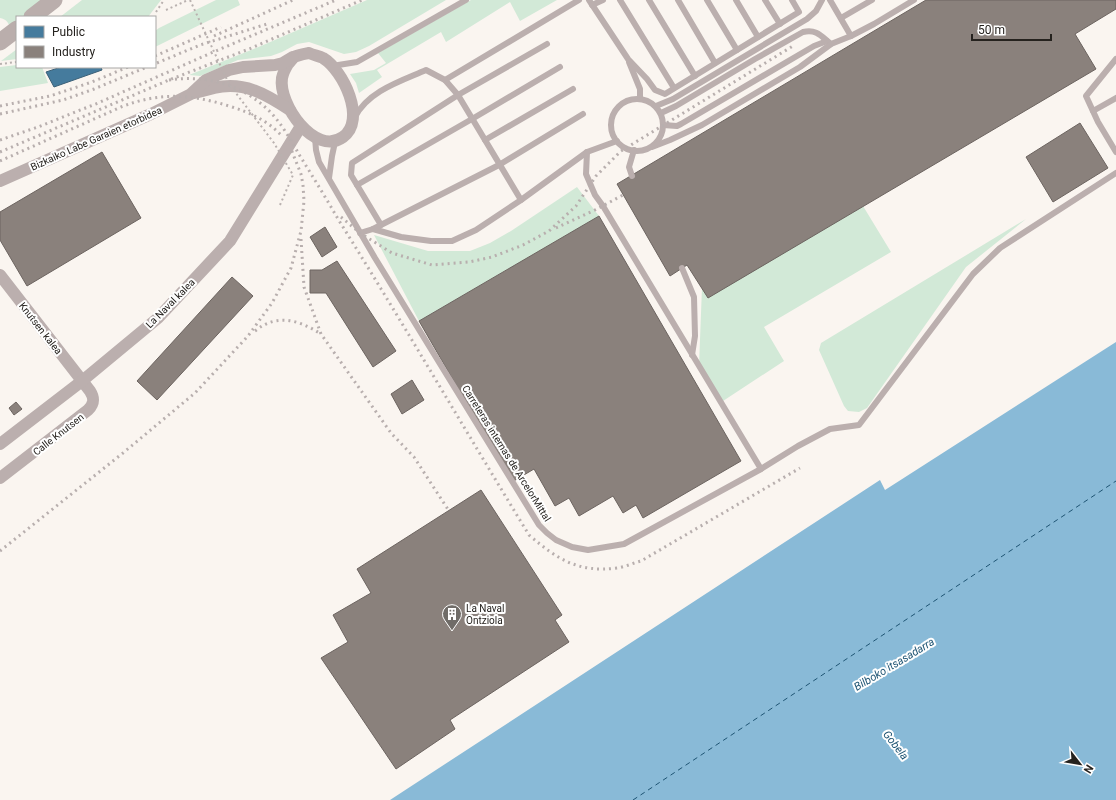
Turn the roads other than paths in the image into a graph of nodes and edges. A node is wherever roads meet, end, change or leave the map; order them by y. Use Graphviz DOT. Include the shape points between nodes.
graph roads {
  1 [pos="54,0"];
  2 [pos="466,0"];
  3 [pos="579,0"];
  4 [pos="604,0"];
  5 [pos="620,0"];
  6 [pos="649,0"];
  7 [pos="678,0"];
  8 [pos="707,0"];
  9 [pos="736,0"];
  10 [pos="765,0"];
  11 [pos="792,0"];
  12 [pos="822,0"];
  13 [pos="830,0"];
  14 [pos="872,0"];
  15 [pos="914,0"];
  16 [pos="591,3"];
  17 [pos="33,16"];
  18 [pos="840,18"];
  19 [pos="780,24"];
  20 [pos="851,36"];
  21 [pos="758,37"];
  22 [pos="829,43"];
  23 [pos="547,44"];
  24 [pos="737,50"];
  25 [pos="293,58"];
  26 [pos="628,59"];
  27 [pos="1116,59"];
  28 [pos="716,63"];
  29 [pos="331,66"];
  30 [pos="560,67"];
  31 [pos="695,76"];
  32 [pos="445,80"];
  33 [pos="674,88"];
  34 [pos="573,89"];
  35 [pos="191,94"];
  36 [pos="458,96"];
  37 [pos="640,98"];
  38 [pos="1116,98"];
  39 [pos="656,106"];
  40 [pos="290,111"];
  41 [pos="1093,111"];
  42 [pos="661,113"];
  43 [pos="583,114"];
  44 [pos="472,119"];
  45 [pos="353,122"];
  46 [pos="663,125"];
  47 [pos="301,126"];
  48 [pos="316,137"];
  49 [pos="485,140"];
  50 [pos="617,141"];
  51 [pos="335,142"];
  52 [pos="652,147"];
  53 [pos="634,150"];
  54 [pos="587,152"];
  55 [pos="1116,152"];
  56 [pos="499,165"];
  57 [pos="1116,174"];
  58 [pos="632,176"];
  59 [pos="329,178"];
  60 [pos="0,181"];
  61 [pos="357,185"];
  62 [pos="521,200"];
  63 [pos="381,225"];
  64 [pos="373,229"];
  65 [pos="360,233"];
  66 [pos="682,268"];
  67 [pos="0,275"];
  68 [pos="692,355"];
  69 [pos="82,381"];
  70 [pos="0,444"];
  71 [pos="761,469"];
  72 [pos="0,478"];
  1 -- 17 [label="street"];
  2 -- 29 [label="lane" via="357,62"];
  3 -- 32 [label="lane"];
  4 -- 16 [label="lane"];
  5 -- 33 [label="lane"];
  6 -- 31 [label="lane"];
  7 -- 28 [label="lane"];
  8 -- 24 [label="lane"];
  9 -- 21 [label="lane"];
  10 -- 19 [label="lane"];
  11 -- 19 [label="lane" via="799,12"];
  12 -- 39 [label="lane" via="816,11 807,19 673,99"];
  13 -- 18 [label="lane"];
  14 -- 18 [label="lane"];
  15 -- 20 [label="lane"];
  16 -- 26 [label="lane"];
  18 -- 20 [label="lane"];
  19 -- 21 [label="lane"];
  20 -- 22 [label="lane"];
  21 -- 24 [label="lane"];
  22 -- 42 [label="lane" via="816,32 803,32"];
  22 -- 46 [label="lane" via="814,46 681,124"];
  22 -- 52 [label="lane" via="800,67 702,125"];
  23 -- 36 [label="lane"];
  24 -- 28 [label="lane"];
  25 -- 29 [label="street" via="309,53 324,58"];
  25 -- 35 [label="street" via="275,65 229,70 206,80"];
  25 -- 40 [label="street" via="284,70 282,79 283,95"];
  26 -- 33 [label="lane" via="655,90 665,94"];
  26 -- 37 [label="lane" via="640,89"];
  27 -- 41 [label="lane" via="1086,96"];
  28 -- 31 [label="lane"];
  29 -- 45 [label="street" via="348,89 353,107"];
  30 -- 44 [label="lane"];
  31 -- 33 [label="lane"];
  32 -- 36 [label="lane"];
  32 -- 45 [label="lane" via="426,70 377,92 359,109"];
  34 -- 49 [label="lane"];
  35 -- 40 [label="street" via="215,88 246,88 263,93"];
  35 -- 60 [label="street, Bizkaiko Labe Garaien etorbidea"];
  36 -- 44 [label="lane"];
  36 -- 61 [label="lane" via="352,163 351,175"];
  37 -- 39 [label="lane"];
  37 -- 50 [label="lane" via="625,102 616,108 612,119 612,131"];
  38 -- 41 [label="lane"];
  39 -- 42 [label="lane"];
  40 -- 47 [label="street"];
  41 -- 55 [label="lane"];
  42 -- 46 [label="lane"];
  43 -- 56 [label="lane"];
  44 -- 49 [label="lane"];
  44 -- 61 [label="lane"];
  45 -- 51 [label="street" via="346,135"];
  46 -- 52 [label="lane" via="660,137"];
  47 -- 48 [label="street"];
  47 -- 69 [label="street, La Naval kalea" via="230,242 158,318"];
  48 -- 51 [label="street"];
  48 -- 59 [label="lane, Carreteras internas de ArcelorMittal" via="316,150"];
  49 -- 56 [label="lane"];
  50 -- 53 [label="lane" via="629,150"];
  50 -- 54 [label="lane"];
  51 -- 59 [label="lane"];
  52 -- 53 [label="lane" via="641,151"];
  53 -- 58 [label="lane" via="629,167"];
  54 -- 62 [label="lane"];
  54 -- 68 [label="lane" via="586,174 595,196"];
  56 -- 62 [label="lane"];
  56 -- 63 [label="lane"];
  57 -- 71 [label="lane, Carreteras internas de ArcelorMittal" via="1000,248 973,274 859,425 830,429"];
  59 -- 65 [label="lane, Carreteras internas de ArcelorMittal"];
  61 -- 63 [label="lane"];
  62 -- 64 [label="lane" via="476,230 452,241 401,237"];
  63 -- 64 [label="lane"];
  64 -- 65 [label="lane"];
  65 -- 71 [label="lane, Carreteras internas de ArcelorMittal" via="539,525 556,540 588,550 624,544"];
  66 -- 68 [label="lane" via="694,297 695,336"];
  67 -- 69 [label="street, Knutsen kalea"];
  68 -- 71 [label="lane"];
  69 -- 70 [label="street, La Naval kalea"];
  69 -- 72 [label="street, Calle Knutsen" via="93,396 92,406"];
}
